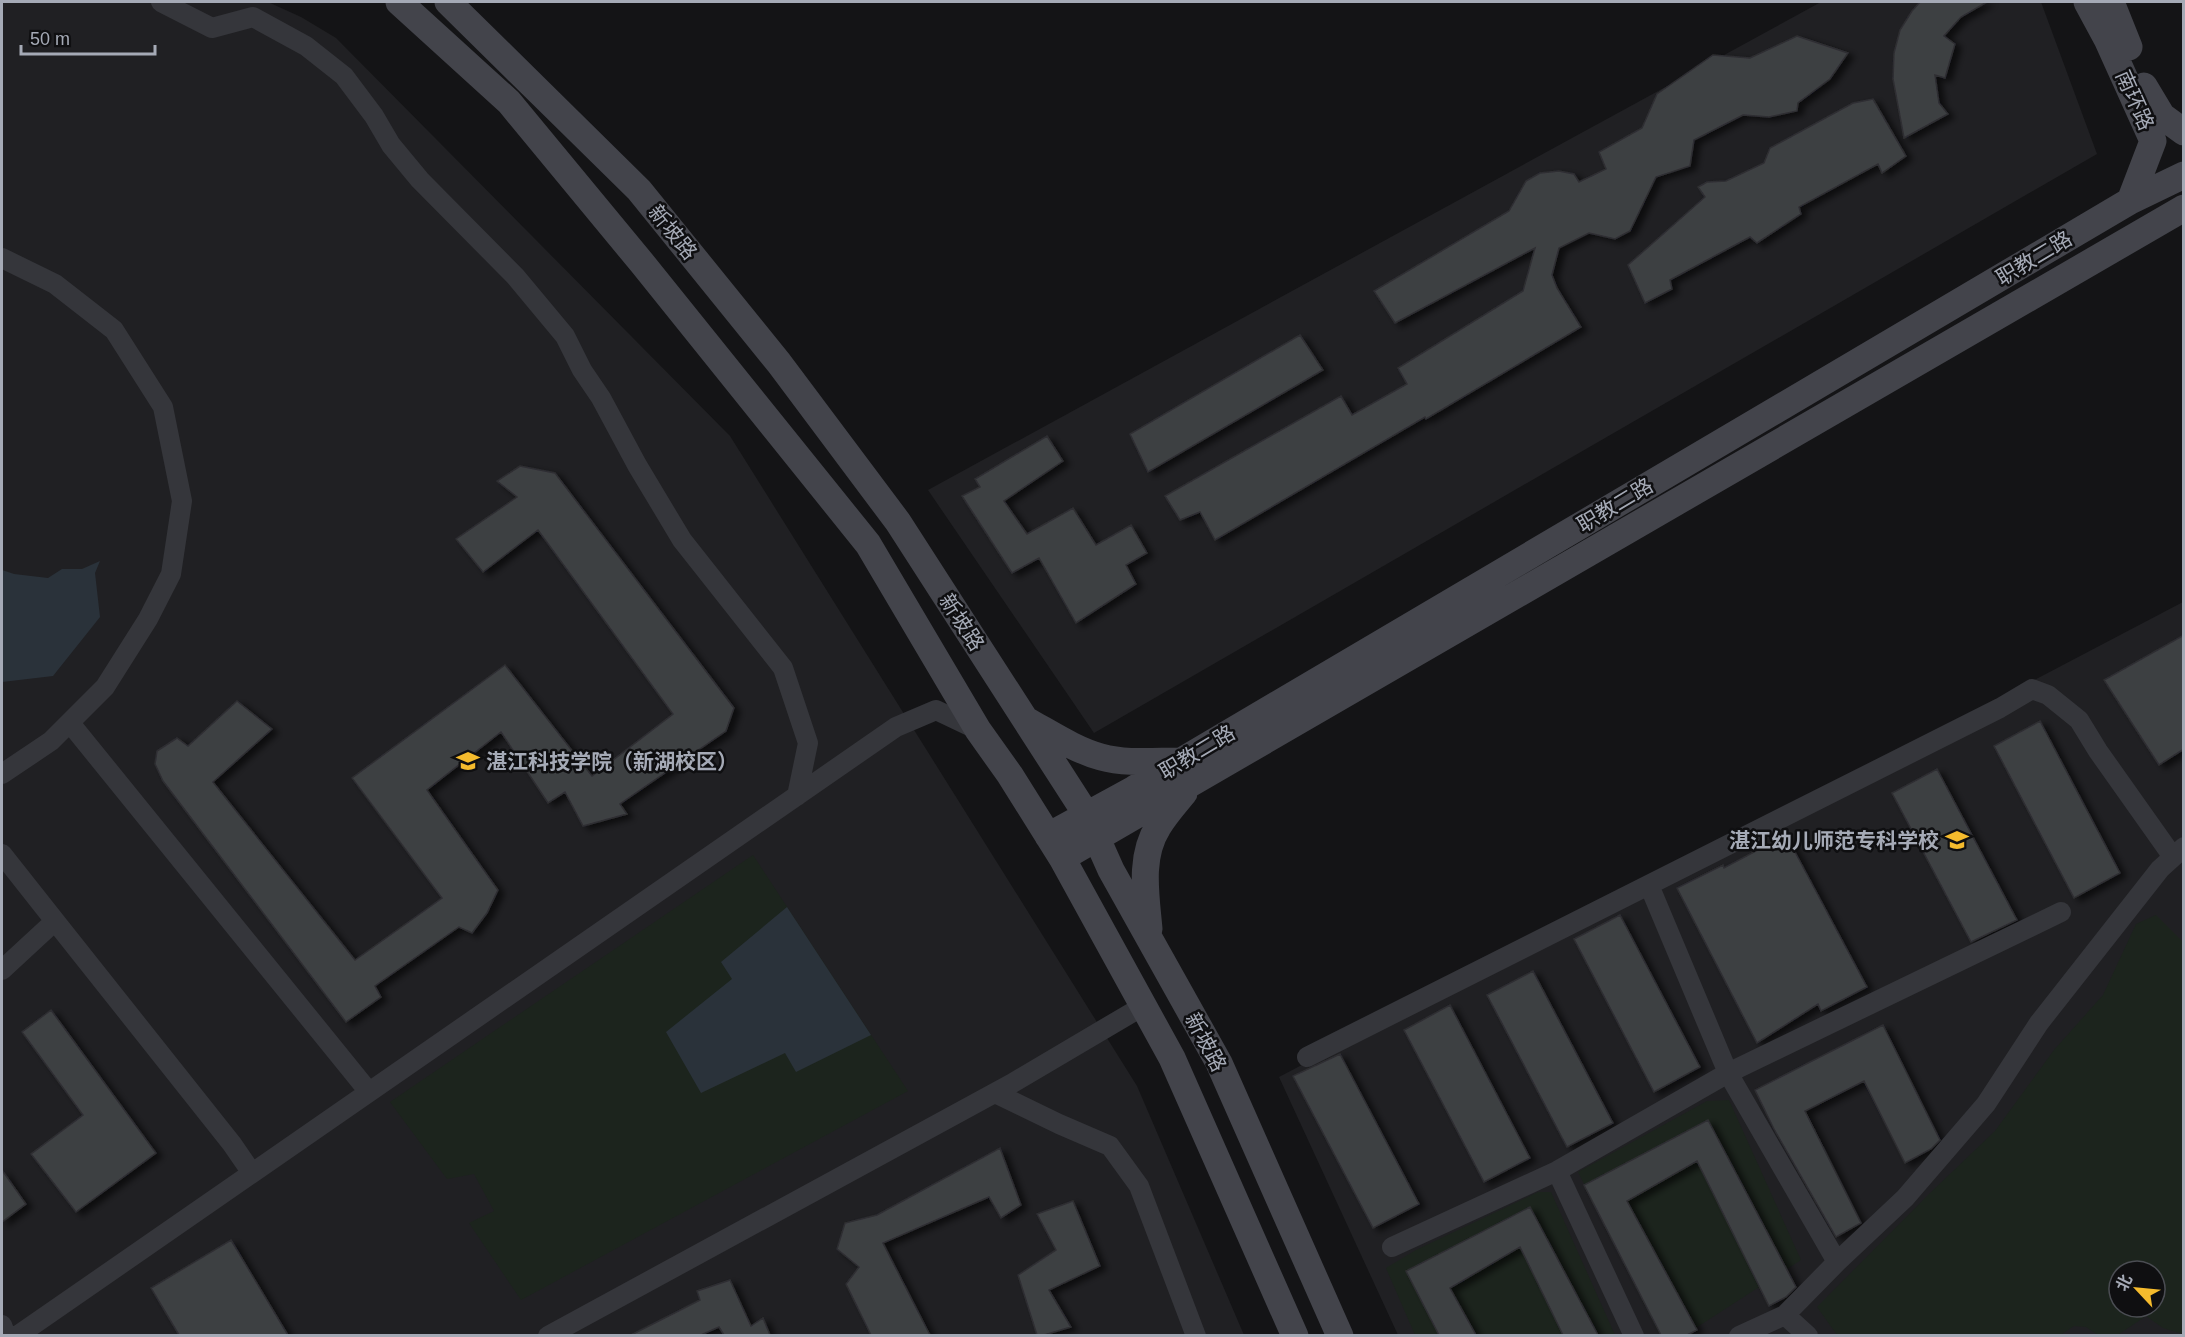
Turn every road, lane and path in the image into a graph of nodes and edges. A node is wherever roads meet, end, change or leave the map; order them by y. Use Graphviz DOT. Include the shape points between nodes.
graph roads {
  1 [pos="161,2"];
  2 [pos="399,2"];
  3 [pos="448,2"];
  4 [pos="2087,2"];
  5 [pos="2111,2"];
  6 [pos="2184,132"];
  7 [pos="2184,175"];
  8 [pos="2130,201"];
  9 [pos="2184,208"];
  10 [pos="2150,227"];
  11 [pos="2184,232"];
  12 [pos="2,258"];
  13 [pos="1025,719"];
  14 [pos="70,723"];
  15 [pos="978,730"];
  16 [pos="1186,772"];
  17 [pos="2,774"];
  18 [pos="797,796"];
  19 [pos="1091,826"];
  20 [pos="1055,847"];
  21 [pos="2178,852"];
  22 [pos="2,854"];
  23 [pos="1649,885"];
  24 [pos="2061,912"];
  25 [pos="55,921"];
  26 [pos="1150,939"];
  27 [pos="2,970"];
  28 [pos="1143,1006"];
  29 [pos="1307,1057"];
  30 [pos="1728,1073"];
  31 [pos="369,1092"];
  32 [pos="995,1093"];
  33 [pos="1557,1171"];
  34 [pos="252,1173"];
  35 [pos="1392,1247"];
  36 [pos="1837,1262"];
  37 [pos="1785,1315"];
  38 [pos="2,1325"];
  39 [pos="6,1335"];
  40 [pos="17,1335"];
  41 [pos="548,1335"];
  42 [pos="1196,1335"];
  43 [pos="1295,1335"];
  44 [pos="1340,1335"];
  45 [pos="1634,1335"];
  46 [pos="1739,1335"];
  47 [pos="1808,1335"];
  1 -- 18 [label="street" via="212,28 253,17 306,46 344,76 420,180 514,276 565,336 682,540 783,668 808,743"];
  2 -- 15 [label="street, 新坡路" via="509,102 868,544"];
  3 -- 13 [label="street, 新坡路" via="639,190 779,363 898,522"];
  4 -- 8 [label="street, 南环路" via="2108,39 2153,141"];
  5 -- 6 [label="street, 南环路" via="2146,90 2162,116"];
  7 -- 8 [label="street, 职教二路"];
  8 -- 16 [label="street, 职教二路"];
  9 -- 10 [label="street, 职教二路"];
  10 -- 11 [label="street"];
  10 -- 16 [label="street, 职教二路"];
  12 -- 14 [label="street" via="55,284 114,330 164,407 182,501 171,574 105,687"];
  13 -- 16 [label="street" via="1101,757"];
  13 -- 19 [label="street, 新坡路"];
  14 -- 17 [label="street"];
  14 -- 31 [label="street"];
  15 -- 18 [label="street" via="936,710 896,727"];
  15 -- 20 [label="street, 新坡路"];
  16 -- 19 [label="street, 职教二路"];
  16 -- 26 [label="street" via="1157,828 1144,873"];
  18 -- 31 [label="street"];
  19 -- 20 [label="street, 职教二路"];
  19 -- 26 [label="street, 新坡路"];
  20 -- 28 [label="street, 新坡路"];
  21 -- 23 [label="street" via="2098,751 2079,720 2048,695 2032,689"];
  21 -- 36 [label="street" via="2160,869 2039,1023 1986,1104 1905,1198"];
  22 -- 25 [label="street"];
  23 -- 29 [label="street"];
  23 -- 30 [label="street"];
  24 -- 30 [label="street"];
  25 -- 27 [label="street"];
  25 -- 34 [label="street"];
  26 -- 44 [label="street, 新坡路" via="1219,1063"];
  28 -- 32 [label="street"];
  28 -- 43 [label="street, 新坡路" via="1172,1058"];
  30 -- 33 [label="street"];
  30 -- 36 [label="street"];
  31 -- 34 [label="street"];
  32 -- 41 [label="street"];
  32 -- 42 [label="street" via="1110,1146 1139,1186"];
  33 -- 35 [label="street"];
  33 -- 45 [label="street"];
  34 -- 40 [label="street"];
  36 -- 37 [label="street"];
  37 -- 46 [label="street"];
  37 -- 47 [label="street"];
  38 -- 39 [label="street"];
}
